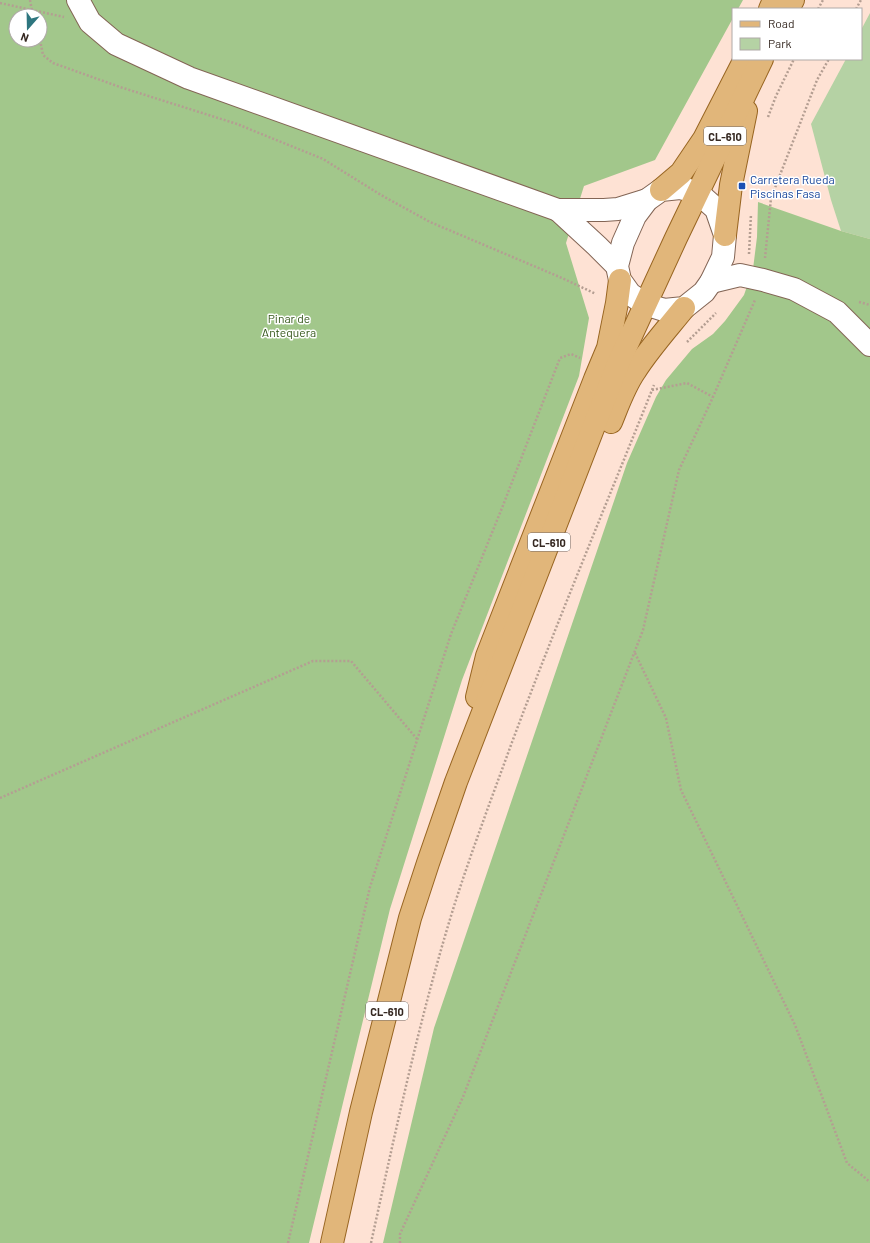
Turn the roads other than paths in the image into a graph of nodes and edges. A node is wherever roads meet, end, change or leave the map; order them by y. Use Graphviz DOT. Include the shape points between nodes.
graph roads {
  1 [pos="78,0"];
  2 [pos="744,60"];
  3 [pos="762,60"];
  4 [pos="752,80"];
  5 [pos="697,192"];
  6 [pos="654,195"];
  7 [pos="558,210"];
  8 [pos="725,235"];
  9 [pos="723,257"];
  10 [pos="619,273"];
  11 [pos="749,277"];
  12 [pos="711,282"];
  13 [pos="645,304"];
  14 [pos="684,308"];
  15 [pos="870,345"];
  16 [pos="456,782"];
  17 [pos="332,1243"];
  1 -- 7 [label="street" via="90,22 116,44 189,78"];
  2 -- 6 [label="main road" via="704,139 681,172"];
  3 -- 4 [label="main road, CL-610"];
  4 -- 5 [label="main road, CL-610"];
  4 -- 8 [label="main road" via="731,185"];
  5 -- 6 [label="street" via="680,188"];
  5 -- 8 [label="street" via="716,209"];
  5 -- 13 [label="main road, CL-610"];
  6 -- 7 [label="street" via="618,209"];
  6 -- 10 [label="street" via="635,216 623,243"];
  7 -- 10 [label="street" via="597,246"];
  8 -- 9 [label="street"];
  9 -- 11 [label="street"];
  9 -- 12 [label="street"];
  10 -- 13 [label="street" via="630,294"];
  10 -- 16 [label="main road" via="617,303 608,348 487,656"];
  11 -- 12 [label="street"];
  11 -- 15 [label="street" via="794,289 838,312"];
  12 -- 14 [label="street" via="704,292"];
  13 -- 14 [label="street" via="664,310"];
  13 -- 16 [label="main road, CL-610" via="618,364"];
  14 -- 16 [label="main road" via="634,372 620,400 518,665"];
  16 -- 17 [label="main road, CL-610" via="410,918 361,1112"];
}
